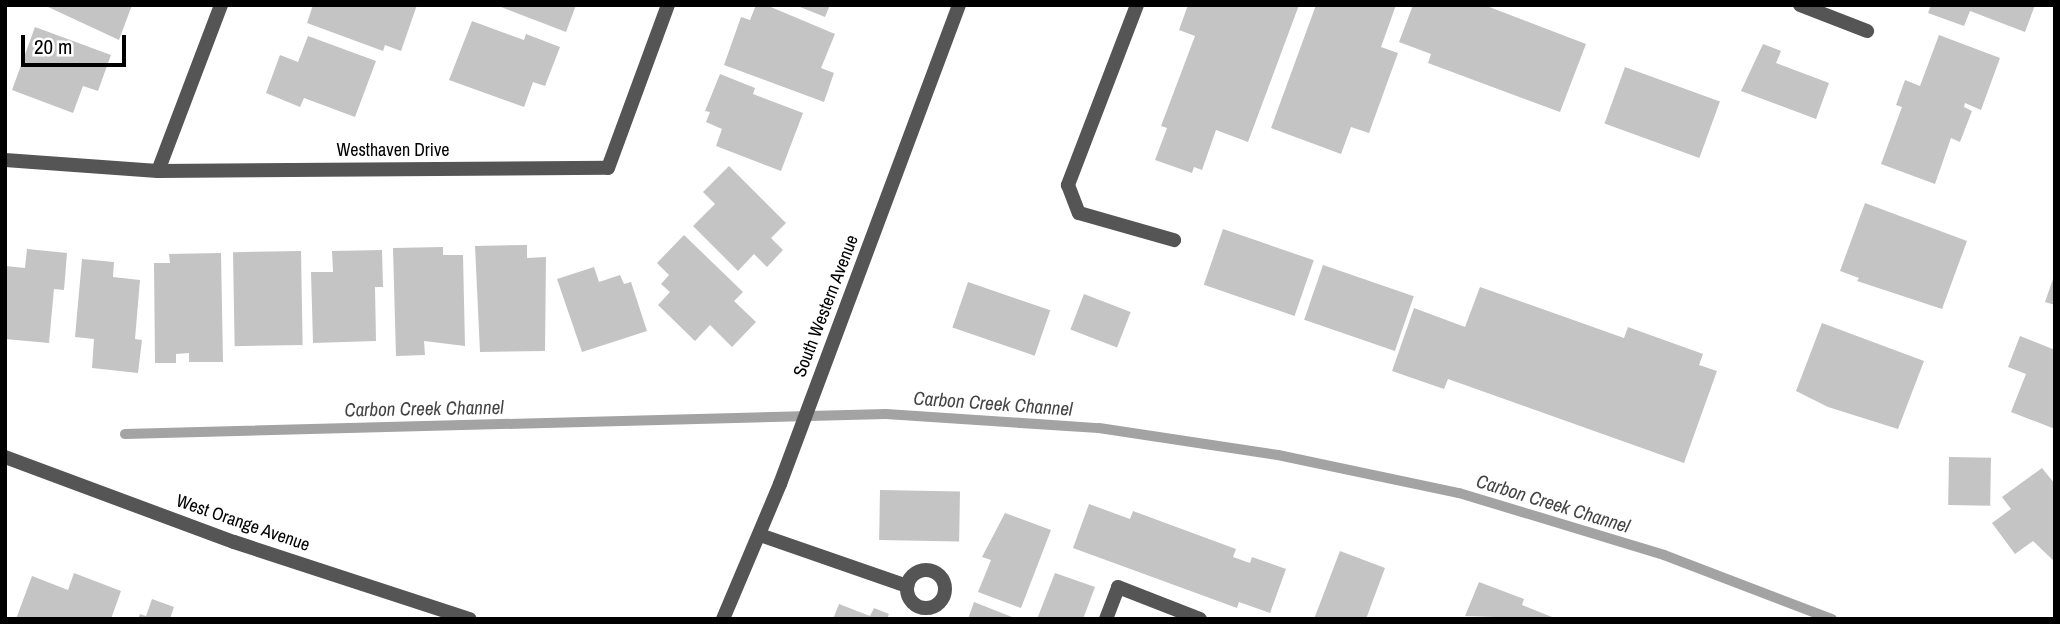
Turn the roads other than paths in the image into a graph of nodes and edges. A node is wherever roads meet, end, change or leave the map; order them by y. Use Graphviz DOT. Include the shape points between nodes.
graph roads {
  1 [pos="221,5"];
  2 [pos="668,5"];
  3 [pos="960,5"];
  4 [pos="1138,5"];
  5 [pos="1800,5"];
  6 [pos="1867,31"];
  7 [pos="5,160"];
  8 [pos="158,171"];
  9 [pos="1174,240"];
  10 [pos="5,457"];
  11 [pos="760,536"];
  12 [pos="907,586"];
  13 [pos="470,619"];
  14 [pos="723,619"];
  15 [pos="1106,619"];
  16 [pos="1200,619"];
  1 -- 8 [label="street"];
  2 -- 8 [label="street, Westhaven Drive" via="608,168"];
  3 -- 11 [label="street, South Western Avenue"];
  4 -- 9 [label="street" via="1068,185 1079,213"];
  5 -- 6 [label="street"];
  7 -- 8 [label="street, Westhaven Drive"];
  10 -- 13 [label="street, West Orange Avenue" via="234,542"];
  11 -- 12 [label="street"];
  11 -- 14 [label="street, South Western Avenue"];
  15 -- 16 [label="street" via="1118,587"];
}
